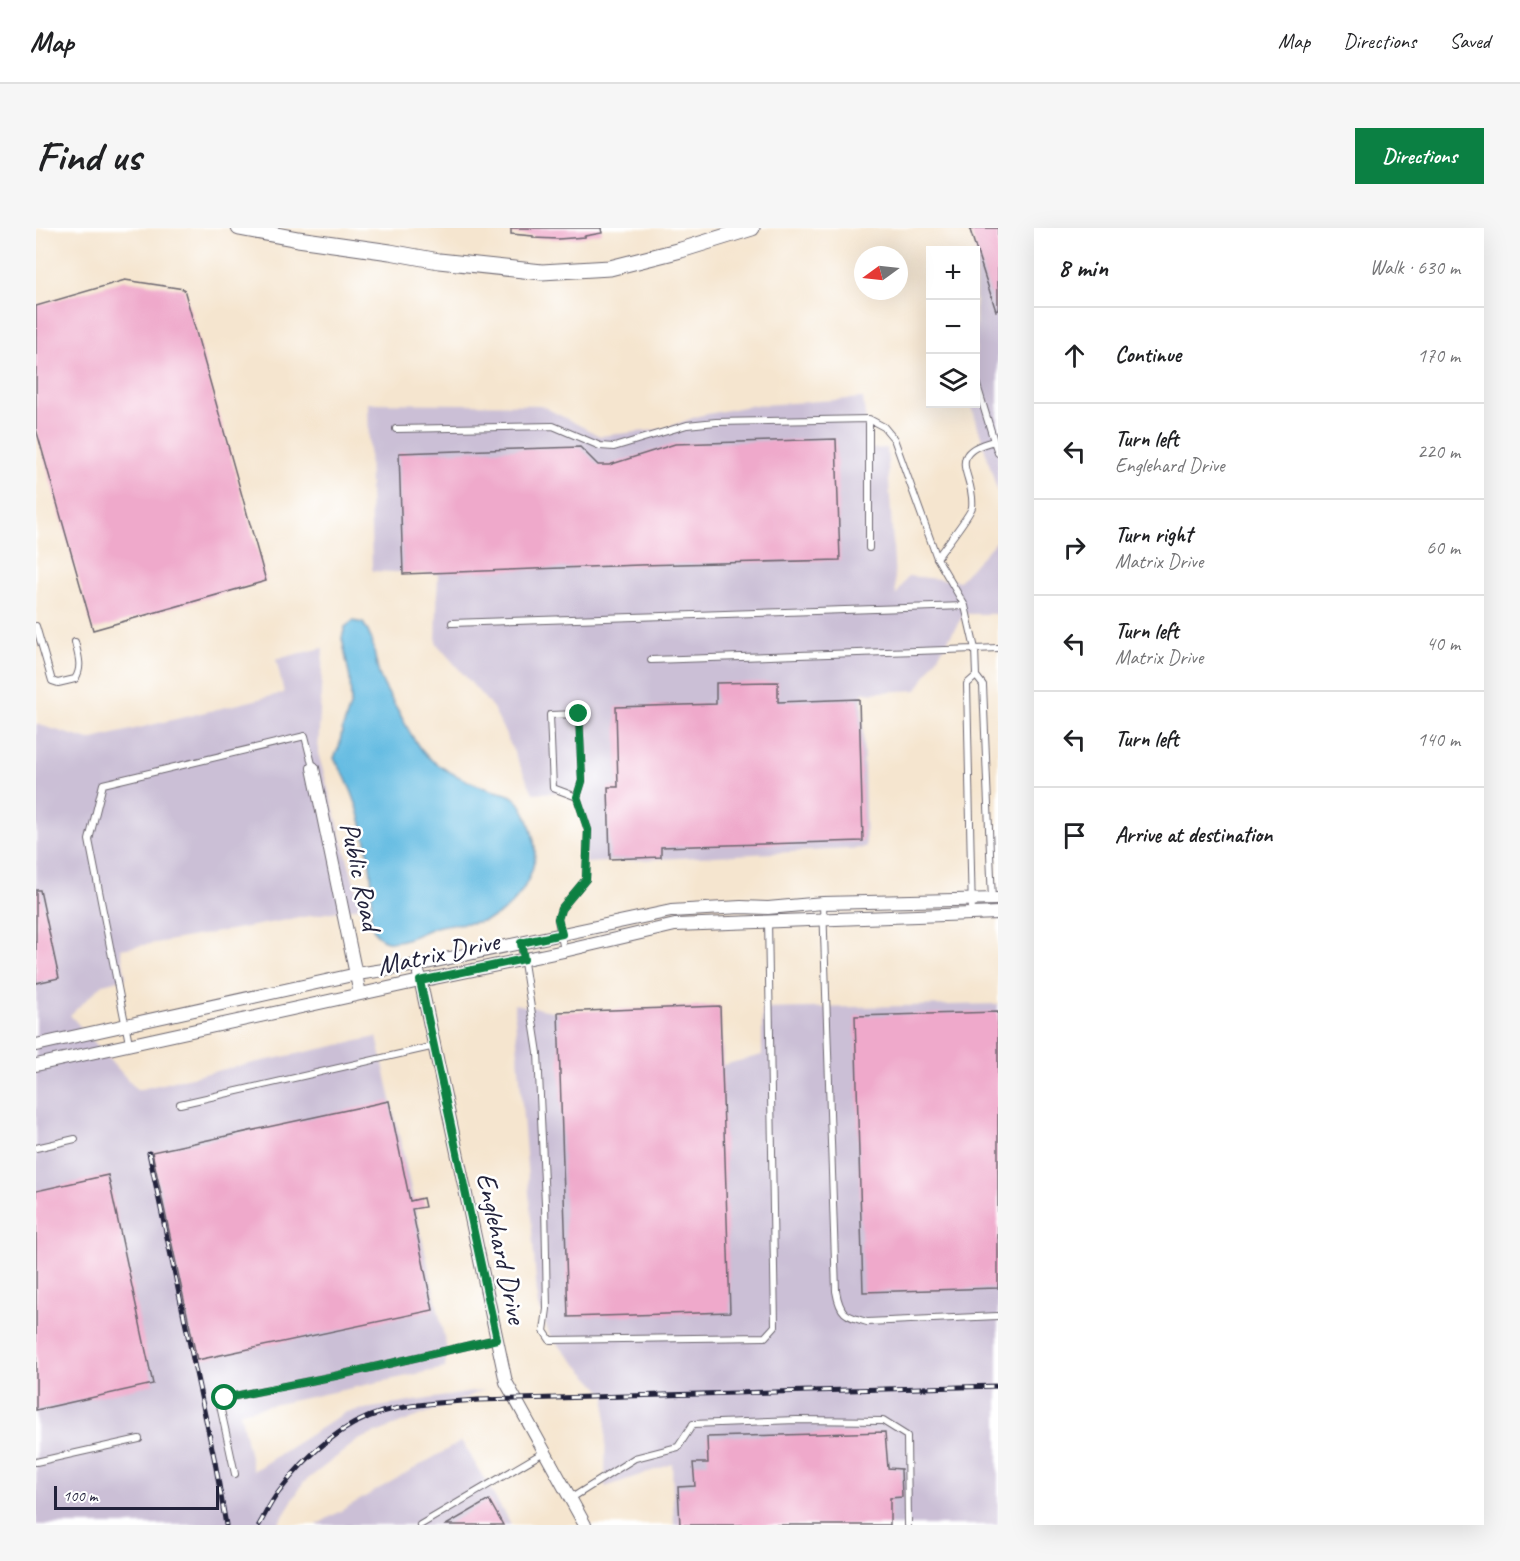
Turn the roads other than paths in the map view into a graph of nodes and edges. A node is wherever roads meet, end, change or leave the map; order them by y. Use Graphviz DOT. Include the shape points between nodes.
graph roads {
  1 [pos="239,228"];
  2 [pos="752,228"];
  3 [pos="980,398"];
  4 [pos="869,419"];
  5 [pos="396,429"];
  6 [pos="994,441"];
  7 [pos="998,453"];
  8 [pos="869,548"];
  9 [pos="937,558"];
  10 [pos="964,606"];
  11 [pos="452,623"];
  12 [pos="36,626"];
  13 [pos="75,642"];
  14 [pos="998,648"];
  15 [pos="975,649"];
  16 [pos="651,660"];
  17 [pos="976,676"];
  18 [pos="313,768"];
  19 [pos="577,797"];
  20 [pos="971,900"];
  21 [pos="995,900"];
  22 [pos="823,903"];
  23 [pos="768,908"];
  24 [pos="995,914"];
  25 [pos="972,915"];
  26 [pos="823,919"];
  27 [pos="768,922"];
  28 [pos="562,934"];
  29 [pos="521,943"];
  30 [pos="564,951"];
  31 [pos="524,959"];
  32 [pos="417,965"];
  33 [pos="357,974"];
  34 [pos="420,981"];
  35 [pos="360,994"];
  36 [pos="126,1024"];
  37 [pos="129,1044"];
  38 [pos="36,1045"];
  39 [pos="435,1046"];
  40 [pos="36,1065"];
  41 [pos="180,1104"];
  42 [pos="75,1139"];
  43 [pos="36,1148"];
  44 [pos="998,1316"];
  45 [pos="497,1339"];
  46 [pos="139,1438"];
  47 [pos="544,1452"];
  48 [pos="36,1462"];
  49 [pos="235,1474"];
  50 [pos="570,1499"];
  51 [pos="420,1525"];
  52 [pos="585,1525"];
  53 [pos="908,1525"];
  1 -- 2 [label="street" via="439,261 542,272 610,268"];
  3 -- 6 [label="lane"];
  4 -- 5 [label="lane" via="687,425 615,447 600,446 553,426"];
  4 -- 8 [label="lane"];
  4 -- 9 [label="lane" via="884,427 894,439"];
  6 -- 7 [label="lane"];
  6 -- 9 [label="lane" via="977,445 966,456 964,467 972,509"];
  9 -- 10 [label="lane"];
  10 -- 11 [label="lane"];
  10 -- 15 [label="lane"];
  12 -- 13 [label="lane" via="52,681 58,683 78,675 81,665"];
  14 -- 15 [label="lane"];
  15 -- 16 [label="lane"];
  15 -- 17 [label="lane"];
  17 -- 20 [label="lane" via="967,684"];
  17 -- 21 [label="lane" via="983,685"];
  18 -- 33 [label="street, Public Road"];
  18 -- 36 [label="lane" via="305,735 103,784 89,840"];
  19 -- 19 [label="lane" via="553,788 550,715 579,714 582,781"];
  19 -- 28 [label="lane" via="588,830 586,879 561,909 558,919"];
  20 -- 21 [label="street, Matrix Drive"];
  20 -- 22 [label="street, Matrix Drive"];
  20 -- 25 [label="lane"];
  21 -- 24 [label="lane"];
  22 -- 23 [label="street, Matrix Drive"];
  22 -- 26 [label="lane"];
  23 -- 27 [label="lane"];
  23 -- 28 [label="street, Matrix Drive" via="671,911"];
  24 -- 25 [label="street, Matrix Drive"];
  25 -- 26 [label="street, Matrix Drive"];
  26 -- 27 [label="street, Matrix Drive"];
  26 -- 44 [label="lane" via="839,1306 850,1318 867,1322"];
  27 -- 30 [label="street, Matrix Drive" via="675,926"];
  27 -- 31 [label="lane" via="775,1326 765,1336 550,1340 544,1330 547,1309 538,1053"];
  28 -- 29 [label="street, Matrix Drive"];
  28 -- 30 [label="lane"];
  29 -- 31 [label="lane"];
  29 -- 32 [label="street, Matrix Drive"];
  30 -- 31 [label="street, Matrix Drive"];
  31 -- 34 [label="street, Matrix Drive"];
  32 -- 33 [label="street, Matrix Drive"];
  32 -- 34 [label="street, Englehard Drive"];
  33 -- 35 [label="street, Public Road"];
  33 -- 36 [label="street, Matrix Drive"];
  34 -- 35 [label="street, Matrix Drive"];
  34 -- 39 [label="street, Englehard Drive"];
  35 -- 37 [label="street, Matrix Drive"];
  36 -- 37 [label="lane"];
  36 -- 38 [label="street, Matrix Drive"];
  37 -- 40 [label="street, Matrix Drive"];
  39 -- 41 [label="lane"];
  39 -- 45 [label="street, Englehard Drive"];
  42 -- 43 [label="lane"];
  45 -- 47 [label="street, Englehard Drive" via="506,1382"];
  45 -- 49 [label="lane" via="219,1401"];
  46 -- 48 [label="lane"];
  47 -- 50 [label="street, Englehard Drive"];
  47 -- 51 [label="lane"];
  50 -- 52 [label="street, Englehard Drive"];
  50 -- 53 [label="lane" via="635,1458 678,1447 693,1424 883,1421 907,1436"];
}
